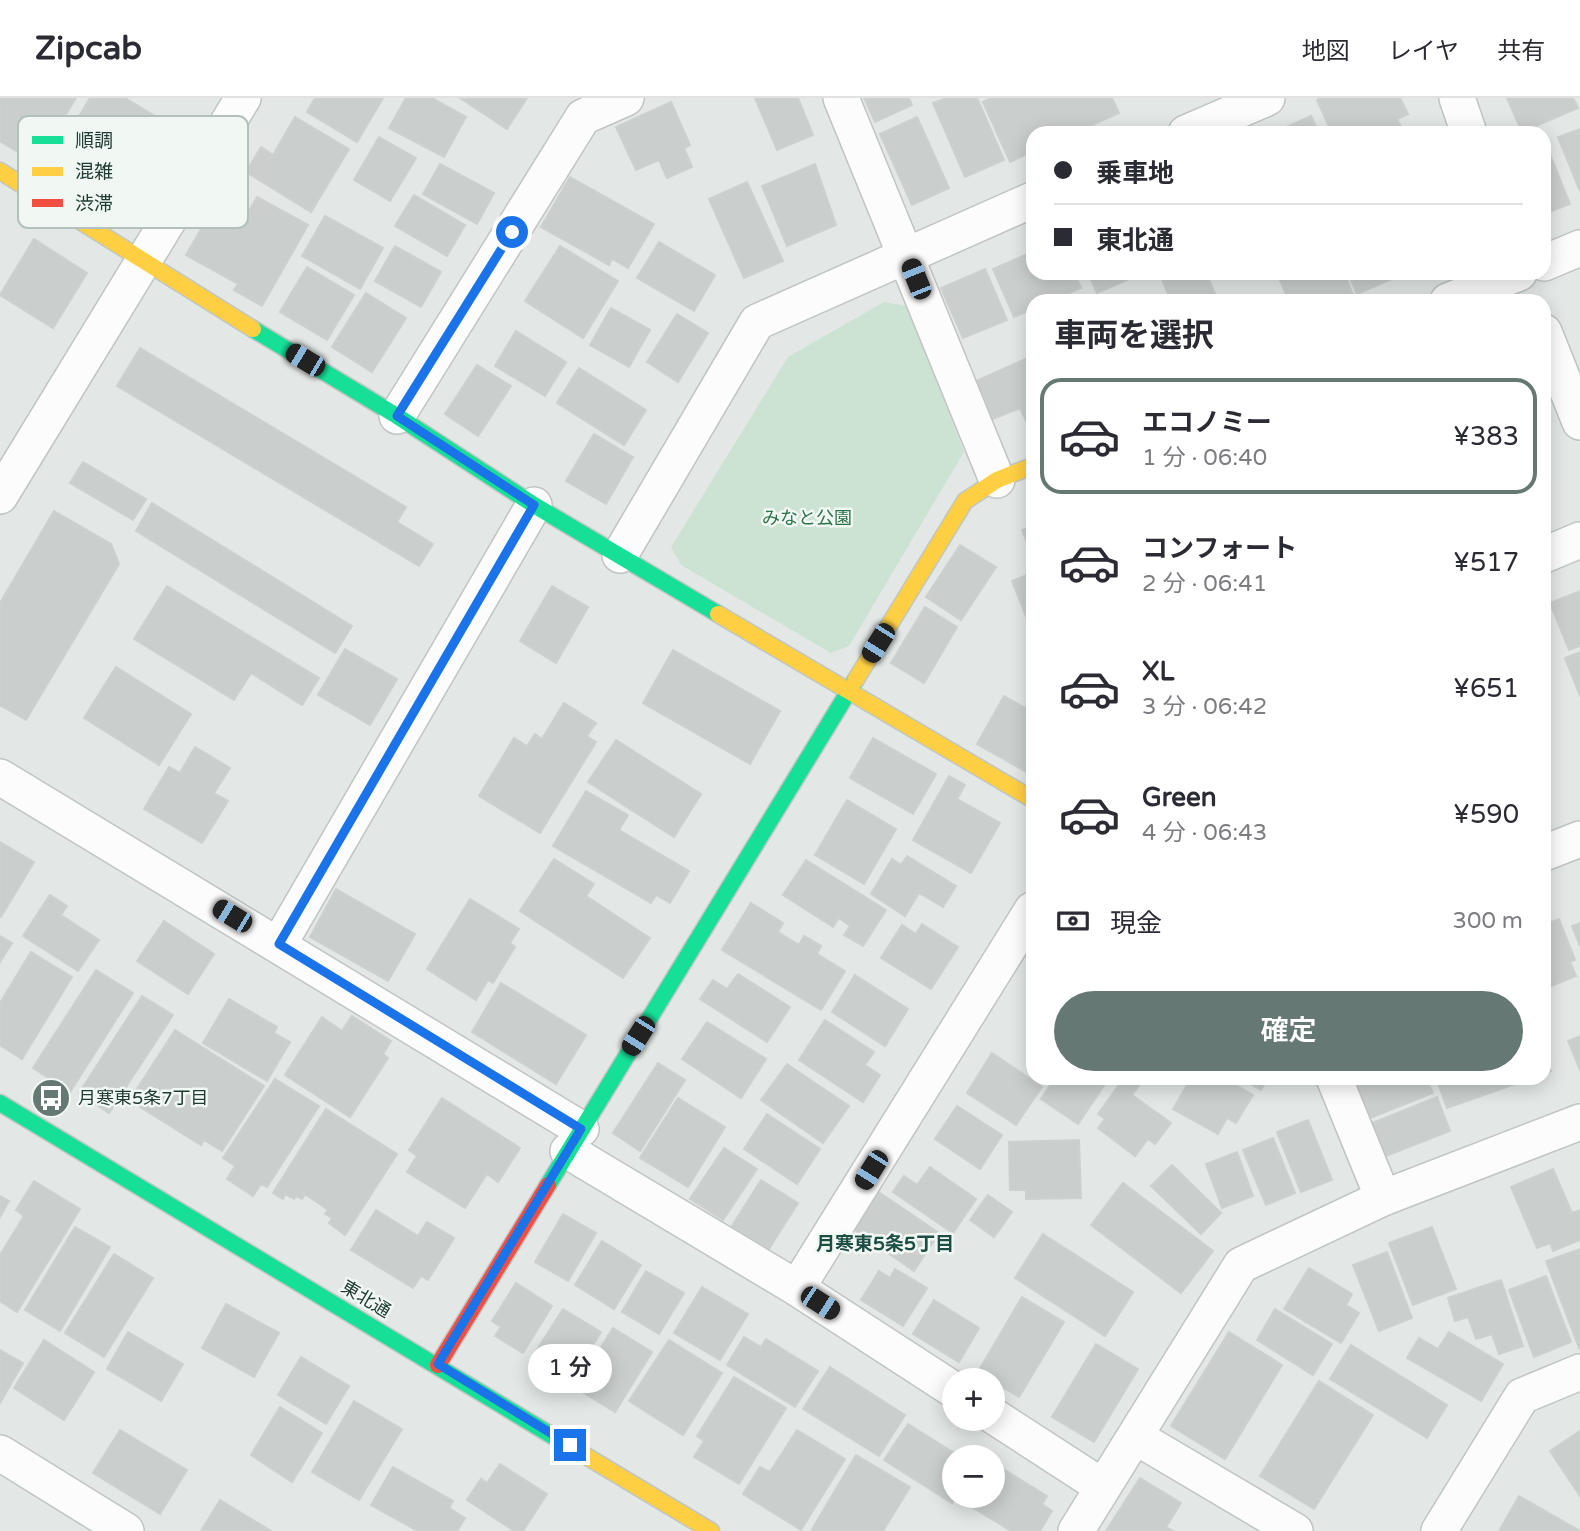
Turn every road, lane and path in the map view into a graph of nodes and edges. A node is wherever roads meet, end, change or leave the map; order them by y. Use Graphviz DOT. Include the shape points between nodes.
graph roads {
  1 [pos="243,98"];
  2 [pos="626,98"];
  3 [pos="841,98"];
  4 [pos="1267,98"];
  5 [pos="1457,98"];
  6 [pos="232,116"];
  7 [pos="1202,126"];
  8 [pos="1467,126"];
  9 [pos="0,171"];
  10 [pos="18,182"];
  11 [pos="1026,203"];
  12 [pos="90,228"];
  13 [pos="164,228"];
  14 [pos="1580,248"];
  15 [pos="906,254"];
  16 [pos="1551,260"];
  17 [pos="143,262"];
  18 [pos="1501,280"];
  19 [pos="1466,294"];
  20 [pos="1551,350"];
  21 [pos="397,416"];
  22 [pos="1580,422"];
  23 [pos="1026,468"];
  24 [pos="4,479"];
  25 [pos="997,480"];
  26 [pos="534,505"];
  27 [pos="1580,540"];
  28 [pos="1551,552"];
  29 [pos="620,555"];
  30 [pos="849,690"];
  31 [pos="0,777"];
  32 [pos="1026,795"];
  33 [pos="1580,839"];
  34 [pos="1551,850"];
  35 [pos="1026,920"];
  36 [pos="279,944"];
  37 [pos="1337,1085"];
  38 [pos="0,1103"];
  39 [pos="1580,1122"];
  40 [pos="575,1140"];
  41 [pos="1383,1198"];
  42 [pos="797,1288"];
  43 [pos="438,1364"];
  44 [pos="1580,1372"];
  45 [pos="942,1382"];
  46 [pos="1005,1423"];
  47 [pos="1136,1437"];
  48 [pos="0,1453"];
  49 [pos="1103,1487"];
  50 [pos="673,1521"];
  51 [pos="126,1531"];
  52 [pos="711,1531"];
  53 [pos="1076,1531"];
  54 [pos="1295,1531"];
  55 [pos="1439,1531"];
  1 -- 6 [label="street"];
  2 -- 21 [label="street" via="583,117"];
  3 -- 15 [label="street"];
  4 -- 7 [label="street"];
  5 -- 8 [label="street"];
  9 -- 10 [label="street"];
  11 -- 15 [label="street"];
  12 -- 17 [label="street"];
  13 -- 17 [label="street"];
  14 -- 16 [label="street"];
  15 -- 25 [label="street"];
  15 -- 29 [label="street" via="757,322"];
  17 -- 21 [label="street"];
  17 -- 24 [label="street"];
  18 -- 19 [label="street"];
  20 -- 22 [label="street"];
  21 -- 26 [label="street"];
  23 -- 25 [label="street"];
  25 -- 30 [label="street" via="965,501"];
  26 -- 29 [label="street"];
  26 -- 36 [label="street"];
  27 -- 28 [label="street"];
  29 -- 30 [label="street"];
  30 -- 32 [label="street"];
  30 -- 40 [label="street"];
  31 -- 36 [label="street"];
  33 -- 34 [label="street"];
  35 -- 42 [label="street"];
  36 -- 40 [label="street"];
  37 -- 41 [label="street"];
  38 -- 43 [label="street, 東北通"];
  39 -- 41 [label="street"];
  40 -- 42 [label="street"];
  40 -- 43 [label="street"];
  41 -- 47 [label="street" via="1241,1265"];
  42 -- 45 [label="street"];
  43 -- 50 [label="street, 東北通"];
  44 -- 55 [label="street" via="1522,1396"];
  46 -- 49 [label="street"];
  47 -- 49 [label="street"];
  47 -- 54 [label="street"];
  48 -- 51 [label="street"];
  49 -- 53 [label="street"];
  50 -- 52 [label="street, 東北通"];
}
